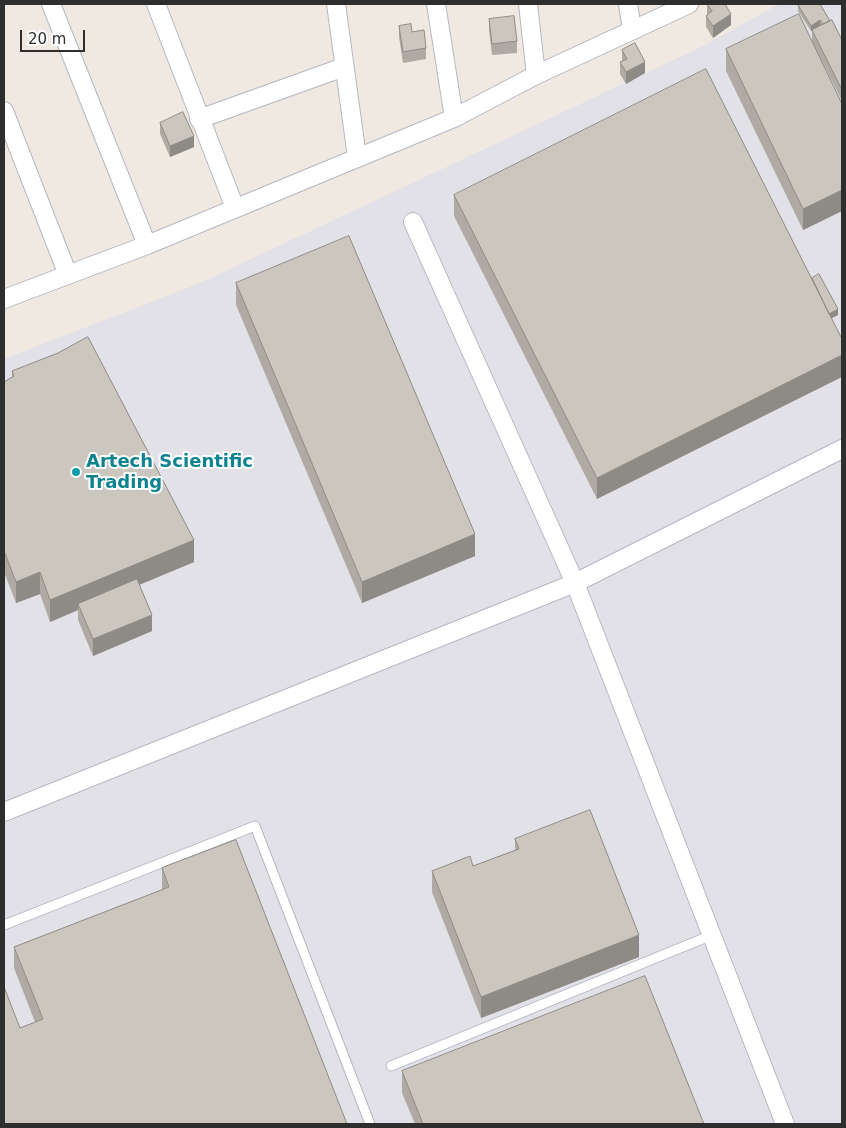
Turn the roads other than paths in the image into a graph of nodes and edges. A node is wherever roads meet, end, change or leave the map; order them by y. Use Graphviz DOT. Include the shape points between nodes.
graph roads {
  1 [pos="51,4"];
  2 [pos="156,4"];
  3 [pos="336,4"];
  4 [pos="436,4"];
  5 [pos="528,4"];
  6 [pos="628,4"];
  7 [pos="689,4"];
  8 [pos="632,30"];
  9 [pos="344,67"];
  10 [pos="536,75"];
  11 [pos="4,112"];
  12 [pos="454,118"];
  13 [pos="199,119"];
  14 [pos="357,157"];
  15 [pos="235,208"];
  16 [pos="413,222"];
  17 [pos="147,245"];
  18 [pos="68,275"];
  19 [pos="4,300"];
  20 [pos="842,449"];
  21 [pos="575,583"];
  22 [pos="4,812"];
  23 [pos="4,925"];
  24 [pos="712,935"];
  25 [pos="392,1066"];
  26 [pos="370,1124"];
  27 [pos="785,1124"];
  1 -- 17 [label="street"];
  2 -- 13 [label="street"];
  3 -- 9 [label="street"];
  4 -- 12 [label="street"];
  5 -- 10 [label="street"];
  6 -- 8 [label="street"];
  7 -- 8 [label="street"];
  8 -- 10 [label="street"];
  9 -- 13 [label="street"];
  9 -- 14 [label="street"];
  10 -- 12 [label="street"];
  11 -- 18 [label="street"];
  12 -- 14 [label="street"];
  13 -- 15 [label="street"];
  14 -- 15 [label="street"];
  15 -- 17 [label="street"];
  16 -- 21 [label="street"];
  17 -- 18 [label="street"];
  18 -- 19 [label="street"];
  20 -- 21 [label="street"];
  21 -- 22 [label="street"];
  21 -- 24 [label="street"];
  23 -- 26 [label="lane" via="255,826"];
  24 -- 25 [label="lane"];
  24 -- 27 [label="street"];
}
